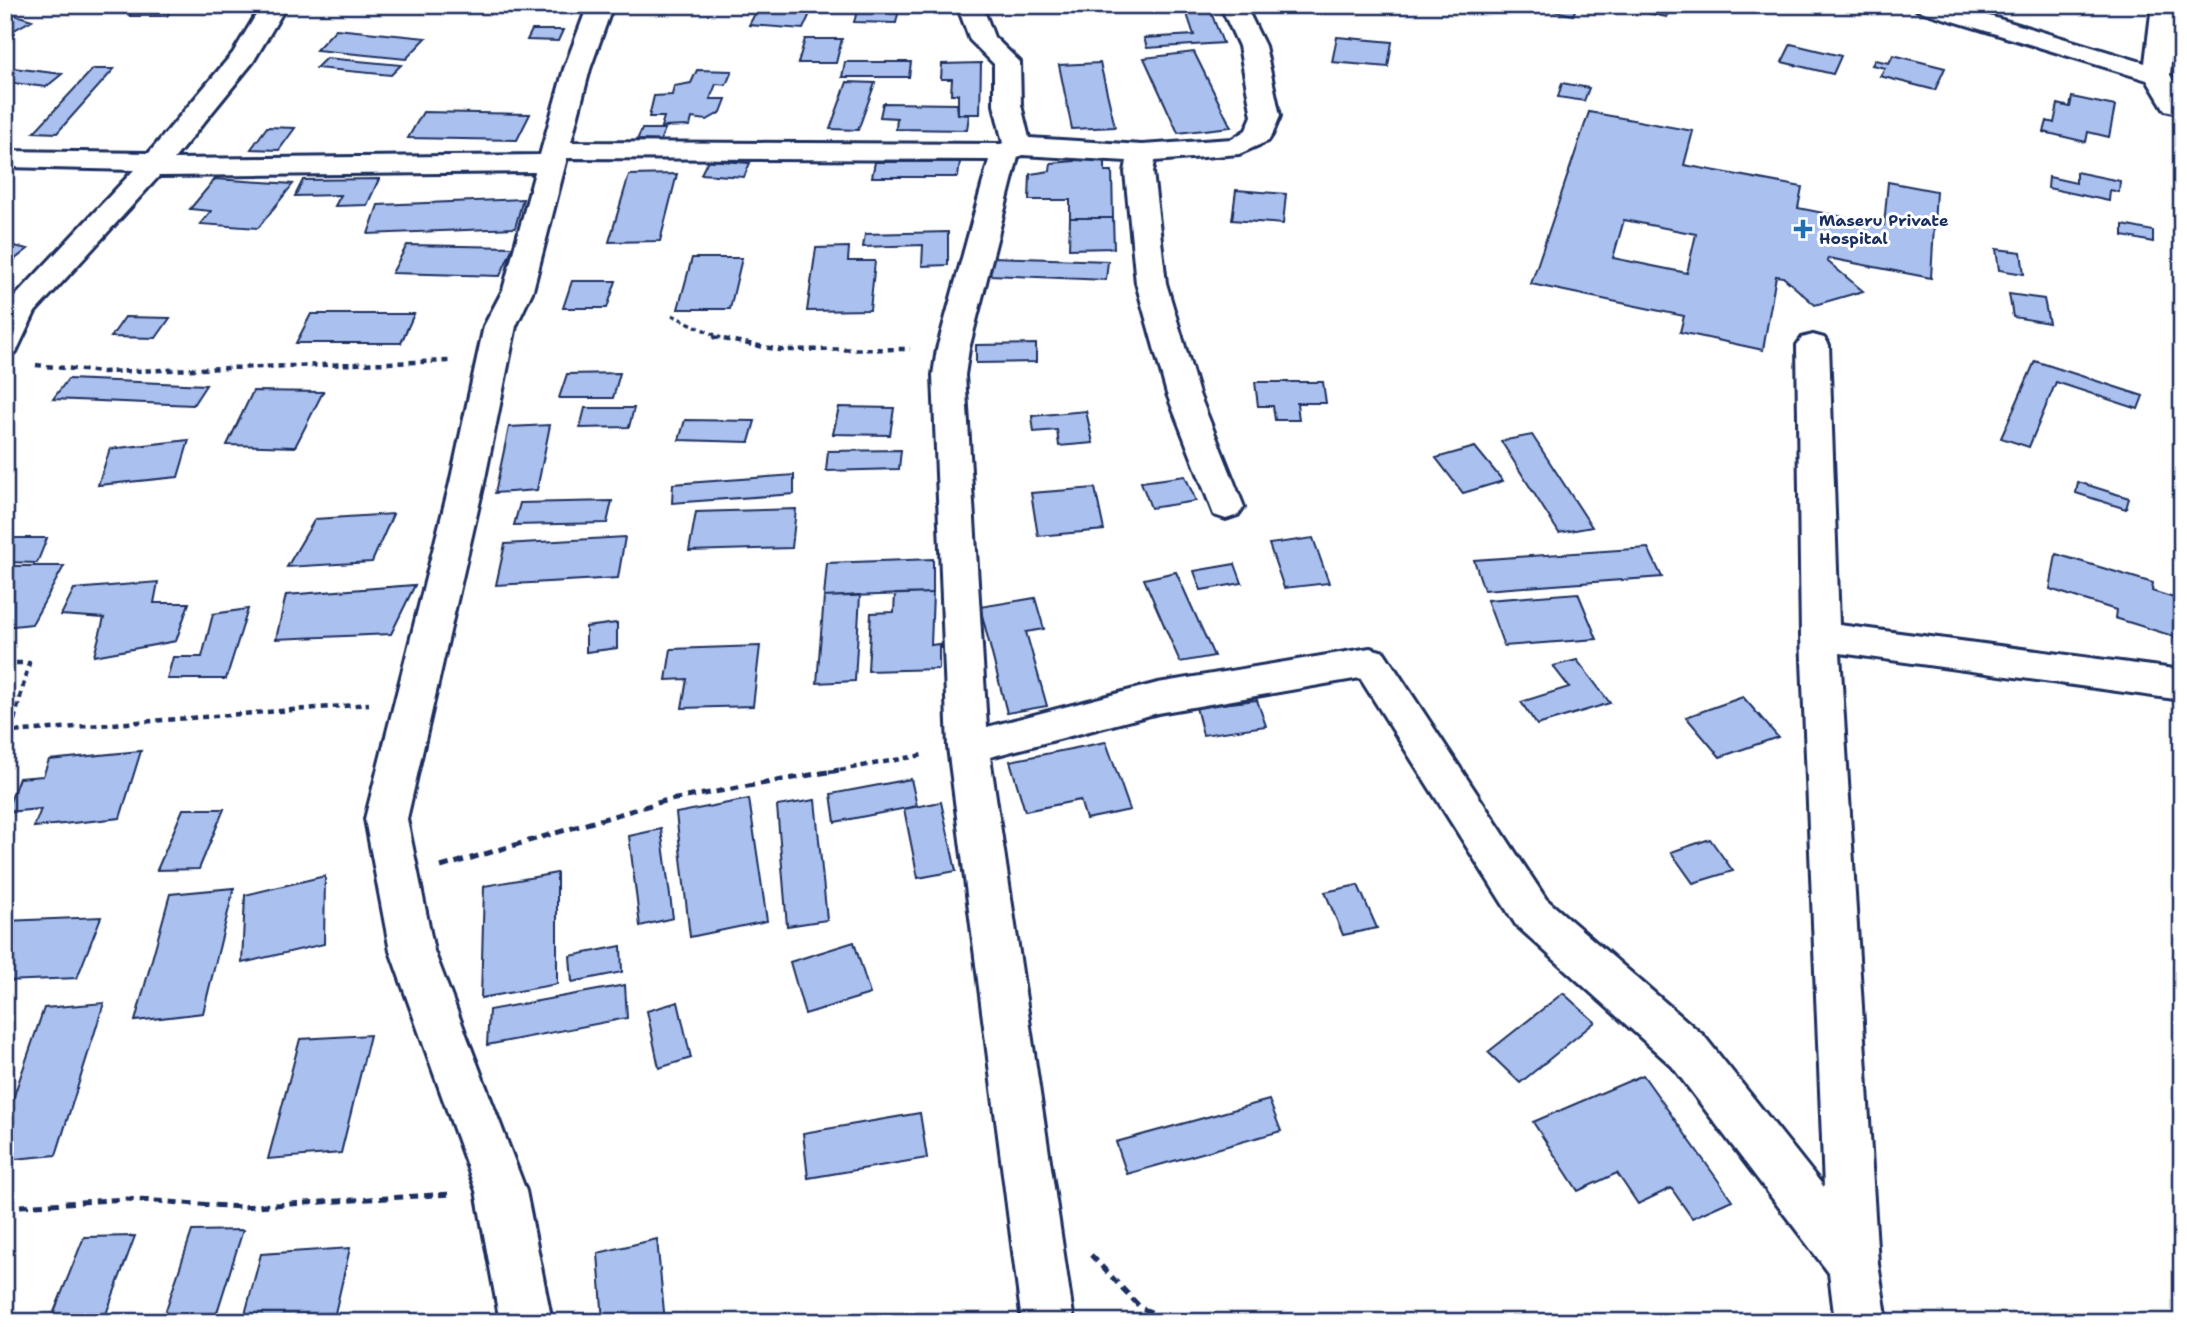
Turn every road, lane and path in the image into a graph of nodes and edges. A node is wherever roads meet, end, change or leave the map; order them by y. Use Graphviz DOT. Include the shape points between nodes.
graph roads {
  1 [pos="601,5"];
  2 [pos="969,5"];
  3 [pos="1232,5"];
  4 [pos="1926,5"];
  5 [pos="2164,5"];
  6 [pos="270,6"];
  7 [pos="2157,75"];
  8 [pos="2182,106"];
  9 [pos="1012,149"];
  10 [pos="1142,153"];
  11 [pos="553,156"];
  12 [pos="5,159"];
  13 [pos="154,165"];
  14 [pos="13,308"];
  15 [pos="672,315"];
  16 [pos="5,345"];
  17 [pos="1813,345"];
  18 [pos="953,349"];
  19 [pos="493,359"];
  20 [pos="33,365"];
  21 [pos="1226,507"];
  22 [pos="1821,636"];
  23 [pos="5,663"];
  24 [pos="2182,685"];
  25 [pos="415,701"];
  26 [pos="968,747"];
  27 [pos="398,878"];
  28 [pos="501,1191"];
  29 [pos="5,1207"];
  30 [pos="1085,1250"];
  31 [pos="1853,1264"];
  32 [pos="526,1322"];
  33 [pos="1048,1322"];
  34 [pos="1177,1322"];
  35 [pos="1861,1322"];
  1 -- 11 [label="street"];
  2 -- 9 [label="street" via="983,40 1007,62 1005,89"];
  3 -- 10 [label="street" via="1252,46 1266,116 1258,135 1239,146"];
  4 -- 7 [label="street"];
  5 -- 7 [label="street"];
  6 -- 13 [label="street" via="244,57"];
  7 -- 8 [label="street" via="2175,104"];
  9 -- 10 [label="street"];
  9 -- 11 [label="street"];
  9 -- 18 [label="street"];
  10 -- 21 [label="street" via="1139,172 1151,283 1183,394"];
  11 -- 13 [label="street"];
  11 -- 19 [label="street" via="518,290 500,326"];
  12 -- 13 [label="street"];
  13 -- 14 [label="street"];
  14 -- 16 [label="street"];
  15 -- 18 [label="path" via="714,337 780,350"];
  17 -- 22 [label="street"];
  18 -- 26 [label="street" via="949,375"];
  19 -- 20 [label="path" via="102,372"];
  19 -- 25 [label="street"];
  22 -- 24 [label="street"];
  22 -- 31 [label="street"];
  23 -- 25 [label="path" via="29,663 11,732"];
  25 -- 27 [label="street" via="386,819"];
  26 -- 27 [label="path" via="664,801"];
  26 -- 31 [label="street" via="1158,698 1370,663 1531,912 1688,1051"];
  26 -- 33 [label="street"];
  27 -- 28 [label="street" via="412,951"];
  28 -- 29 [label="path" via="241,1207 125,1199"];
  28 -- 32 [label="street"];
  30 -- 34 [label="path" via="1141,1308"];
  31 -- 35 [label="street"];
}
